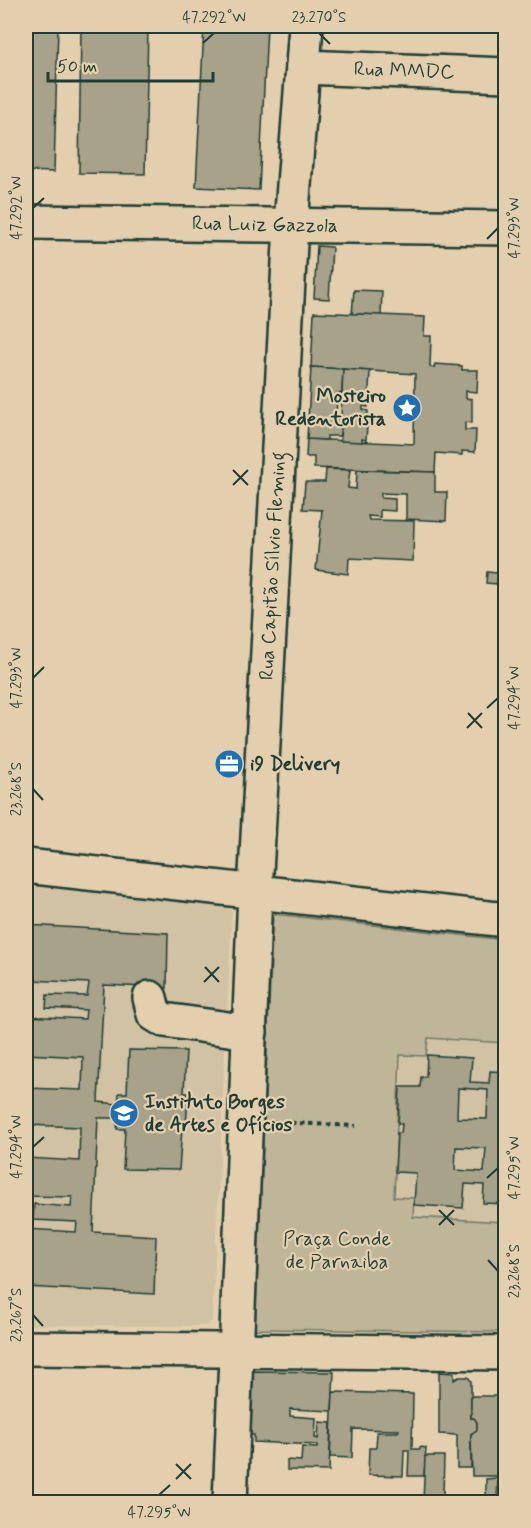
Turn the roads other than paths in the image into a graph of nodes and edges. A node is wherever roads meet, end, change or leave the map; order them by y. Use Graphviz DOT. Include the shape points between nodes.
graph roads {
  1 [pos="306,26"];
  2 [pos="303,67"];
  3 [pos="506,75"];
  4 [pos="26,222"];
  5 [pos="291,225"];
  6 [pos="506,228"];
  7 [pos="26,866"];
  8 [pos="255,891"];
  9 [pos="506,920"];
  10 [pos="150,998"];
  11 [pos="250,1032"];
  12 [pos="26,1348"];
  13 [pos="236,1350"];
  14 [pos="506,1353"];
  15 [pos="230,1503"];
  1 -- 2 [label="street, Rua Capitão Sílvio Fleming"];
  2 -- 3 [label="street, Rua MMDC"];
  2 -- 5 [label="street, Rua Capitão Sílvio Fleming"];
  4 -- 5 [label="street, Rua Luiz Gazzola"];
  5 -- 6 [label="street, Rua Luiz Gazzola"];
  5 -- 8 [label="street, Rua Capitão Sílvio Fleming"];
  7 -- 8 [label="street"];
  8 -- 9 [label="street"];
  8 -- 11 [label="street"];
  10 -- 11 [label="street" via="154,1014 164,1020"];
  11 -- 13 [label="street"];
  12 -- 13 [label="street"];
  13 -- 14 [label="street"];
  13 -- 15 [label="street"];
}
